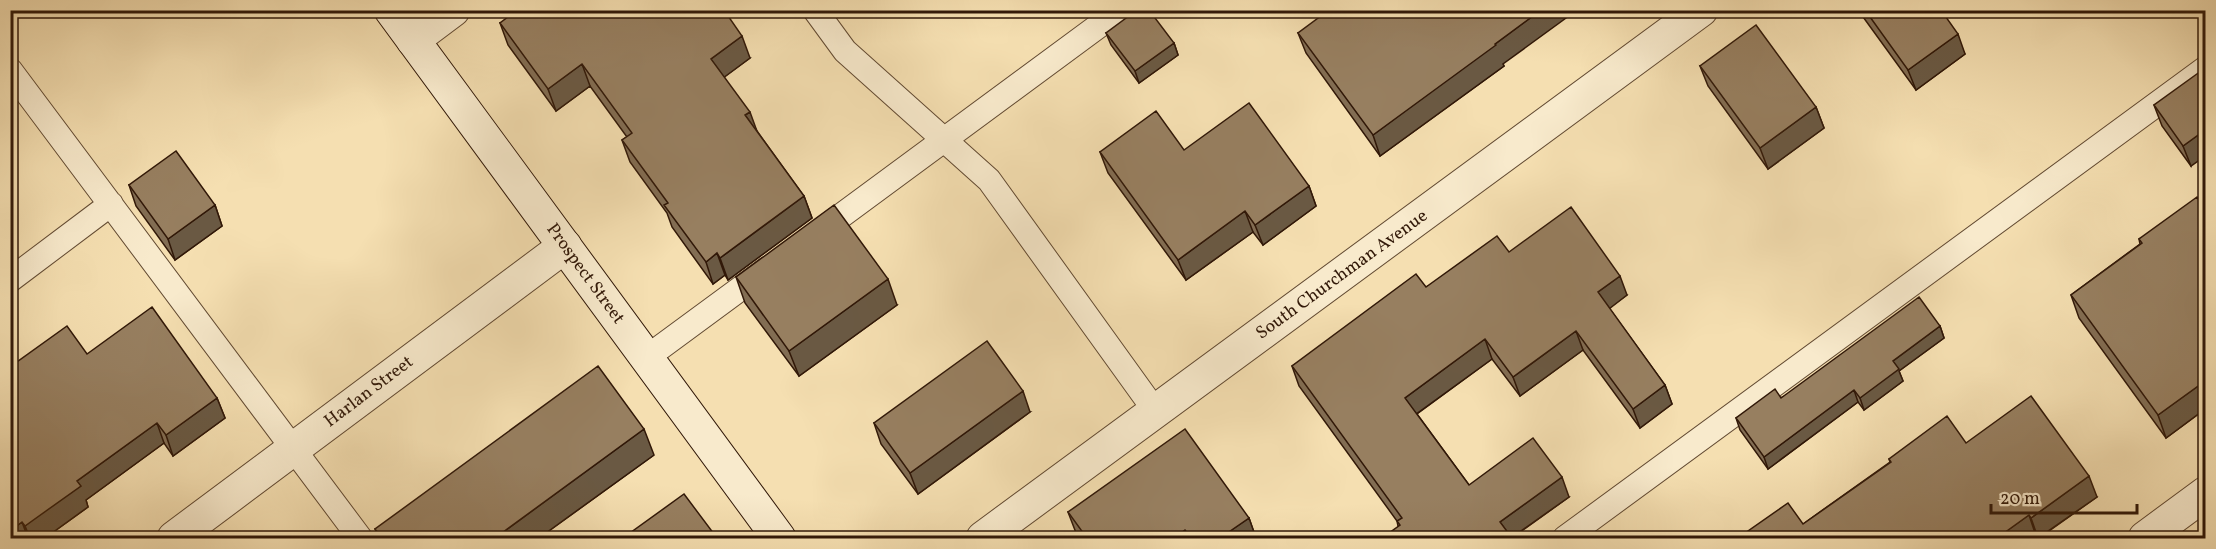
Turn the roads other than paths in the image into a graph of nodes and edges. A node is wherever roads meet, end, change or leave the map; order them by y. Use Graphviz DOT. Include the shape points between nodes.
graph roads {
  1 [pos="391,10"];
  2 [pos="453,10"];
  3 [pos="815,10"];
  4 [pos="1120,10"];
  5 [pos="1701,10"];
  6 [pos="413,40"];
  7 [pos="2205,69"];
  8 [pos="10,70"];
  9 [pos="944,139"];
  10 [pos="111,204"];
  11 [pos="565,246"];
  12 [pos="10,280"];
  13 [pos="646,358"];
  14 [pos="1156,412"];
  15 [pos="295,448"];
  16 [pos="2205,494"];
  17 [pos="174,538"];
  18 [pos="360,538"];
  19 [pos="779,538"];
  20 [pos="983,538"];
  21 [pos="1565,538"];
  22 [pos="2145,538"];
  1 -- 6 [label="street, Prospect Street"];
  2 -- 6 [label="street"];
  3 -- 9 [label="lane" via="845,51"];
  4 -- 9 [label="lane"];
  5 -- 14 [label="street, South Churchman Avenue"];
  6 -- 11 [label="street, Prospect Street"];
  7 -- 21 [label="lane"];
  8 -- 10 [label="lane"];
  9 -- 13 [label="lane"];
  9 -- 14 [label="lane" via="989,180"];
  10 -- 12 [label="lane"];
  10 -- 15 [label="lane"];
  11 -- 13 [label="street, Prospect Street"];
  11 -- 15 [label="street, Harlan Street"];
  13 -- 19 [label="street, Prospect Street"];
  14 -- 20 [label="street, South Churchman Avenue"];
  15 -- 17 [label="street, Harlan Street"];
  15 -- 18 [label="lane"];
  16 -- 22 [label="street"];
}
